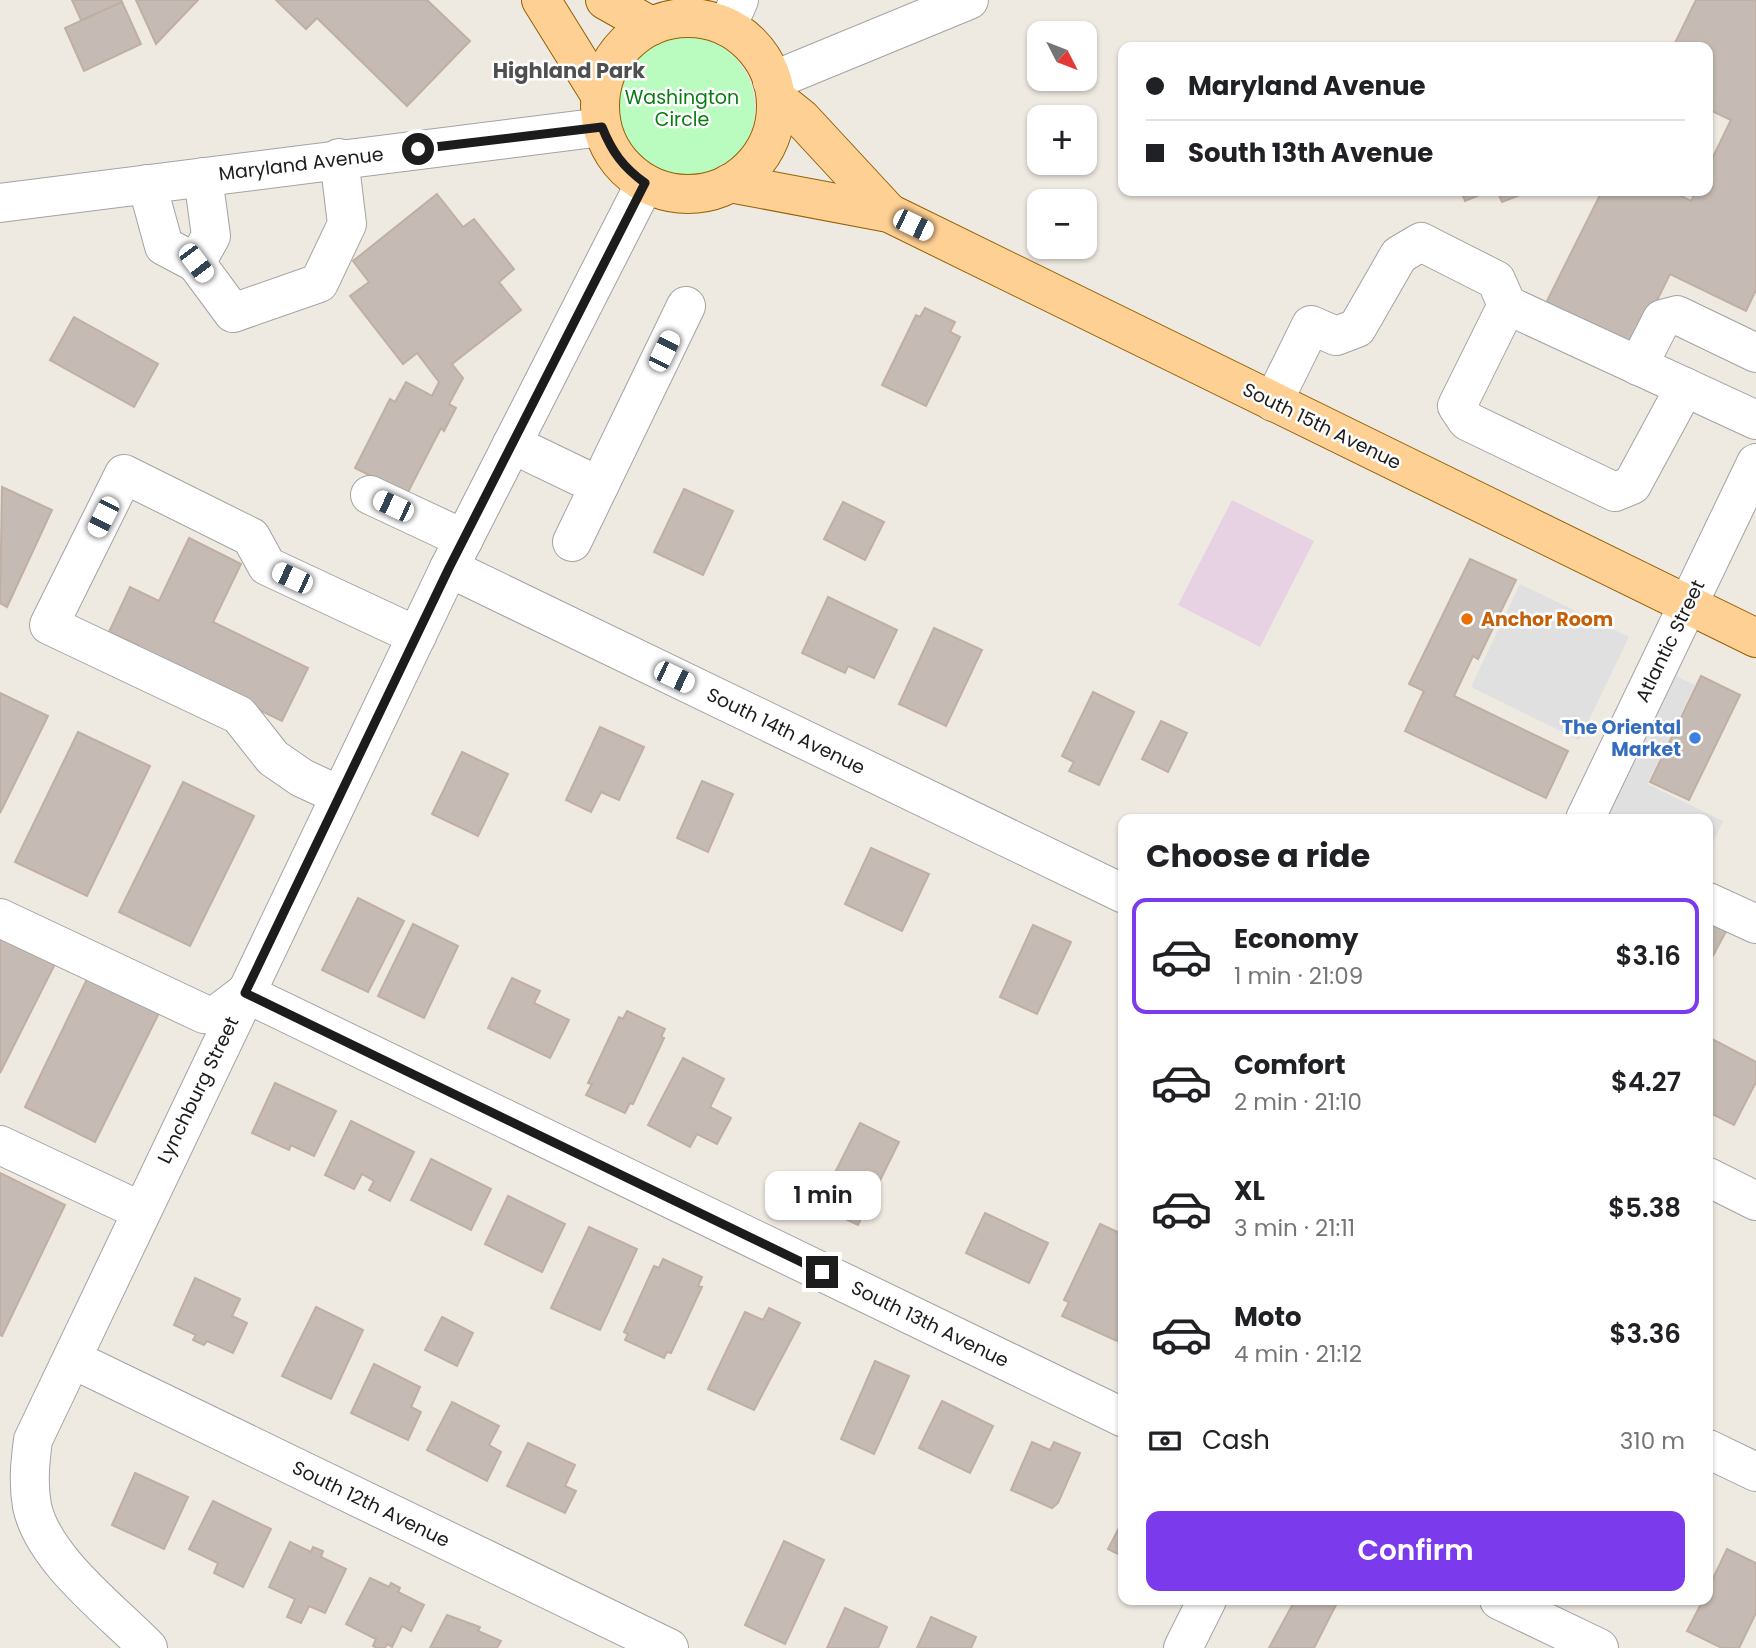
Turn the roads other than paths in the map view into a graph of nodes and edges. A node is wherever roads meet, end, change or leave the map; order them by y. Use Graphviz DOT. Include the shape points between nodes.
graph roads {
  1 [pos="541,0"];
  2 [pos="605,0"];
  3 [pos="969,0"];
  4 [pos="733,13"];
  5 [pos="651,26"];
  6 [pos="774,90"];
  7 [pos="601,111"];
  8 [pos="339,158"];
  9 [pos="203,177"];
  10 [pos="645,183"];
  11 [pos="730,183"];
  12 [pos="147,184"];
  13 [pos="0,203"];
  14 [pos="889,213"];
  15 [pos="196,263"];
  16 [pos="1507,304"];
  17 [pos="686,306"];
  18 [pos="1756,353"];
  19 [pos="1638,366"];
  20 [pos="1685,387"];
  21 [pos="1273,402"];
  22 [pos="1756,420"];
  23 [pos="512,444"];
  24 [pos="1756,463"];
  25 [pos="598,485"];
  26 [pos="370,495"];
  27 [pos="572,542"];
  28 [pos="456,553"];
  29 [pos="1688,605"];
  30 [pos="417,636"];
  31 [pos="1756,638"];
  32 [pos="339,795"];
  33 [pos="1587,814"];
  34 [pos="1118,891"];
  35 [pos="1713,904"];
  36 [pos="0,918"];
  37 [pos="1756,924"];
  38 [pos="245,993"];
  39 [pos="0,1145"];
  40 [pos="1713,1180"];
  41 [pos="1756,1201"];
  42 [pos="141,1211"];
  43 [pos="72,1359"];
  44 [pos="1118,1415"];
  45 [pos="1713,1451"];
  46 [pos="1756,1472"];
  47 [pos="1204,1605"];
  48 [pos="1509,1605"];
  49 [pos="148,1648"];
  50 [pos="670,1648"];
  51 [pos="1183,1648"];
  52 [pos="1599,1648"];
  1 -- 7 [label="main road"];
  2 -- 5 [label="main road"];
  3 -- 6 [label="street"];
  4 -- 5 [label="main road"];
  4 -- 6 [label="main road" via="762,59"];
  5 -- 7 [label="main road" via="627,43 610,66"];
  6 -- 11 [label="main road" via="774,124 766,147 750,168"];
  6 -- 14 [label="main road, South 15th Avenue"];
  7 -- 8 [label="street, Maryland Avenue"];
  7 -- 10 [label="main road" via="611,149 626,169"];
  8 -- 9 [label="street, Maryland Avenue"];
  8 -- 15 [label="street" via="347,224 319,283 233,313"];
  9 -- 12 [label="street, Maryland Avenue"];
  9 -- 15 [label="street" via="211,236"];
  10 -- 11 [label="main road" via="673,193 702,193"];
  10 -- 23 [label="street, Lynchburg Street"];
  11 -- 14 [label="main road, South 15th Avenue"];
  12 -- 13 [label="street, Maryland Avenue"];
  12 -- 15 [label="street" via="164,246"];
  14 -- 21 [label="main road, South 15th Avenue"];
  16 -- 19 [label="street"];
  16 -- 20 [label="street" via="1457,406 1466,421 1602,486 1615,492 1632,485"];
  16 -- 21 [label="street" via="1496,280 1421,242 1399,255 1357,328 1336,337 1311,325"];
  17 -- 25 [label="street"];
  18 -- 19 [label="street" via="1677,315 1662,319"];
  19 -- 20 [label="street"];
  20 -- 22 [label="street"];
  21 -- 29 [label="main road, South 15th Avenue"];
  23 -- 25 [label="street"];
  23 -- 28 [label="street, Lynchburg Street"];
  24 -- 29 [label="street, Atlantic Street"];
  25 -- 27 [label="street"];
  26 -- 28 [label="street, South 14th Avenue"];
  28 -- 30 [label="street, Lynchburg Street"];
  28 -- 34 [label="street, South 14th Avenue"];
  29 -- 31 [label="main road, South 15th Avenue"];
  29 -- 33 [label="street, Atlantic Street"];
  30 -- 32 [label="street, Lynchburg Street"];
  30 -- 32 [label="street" via="267,566 251,537 124,474 48,625 239,715 273,758"];
  32 -- 38 [label="street, Lynchburg Street"];
  35 -- 37 [label="street"];
  36 -- 38 [label="street" via="204,1014 216,1015"];
  38 -- 42 [label="street, Lynchburg Street"];
  38 -- 44 [label="street, South 13th Avenue"];
  39 -- 42 [label="street"];
  40 -- 41 [label="street"];
  42 -- 43 [label="street, Lynchburg Street"];
  43 -- 49 [label="street, Lynchburg Street" via="33,1440 29,1474 33,1508 49,1545 62,1561"];
  43 -- 50 [label="street, South 12th Avenue"];
  45 -- 46 [label="street"];
  47 -- 51 [label="street"];
  48 -- 52 [label="street"];
}
